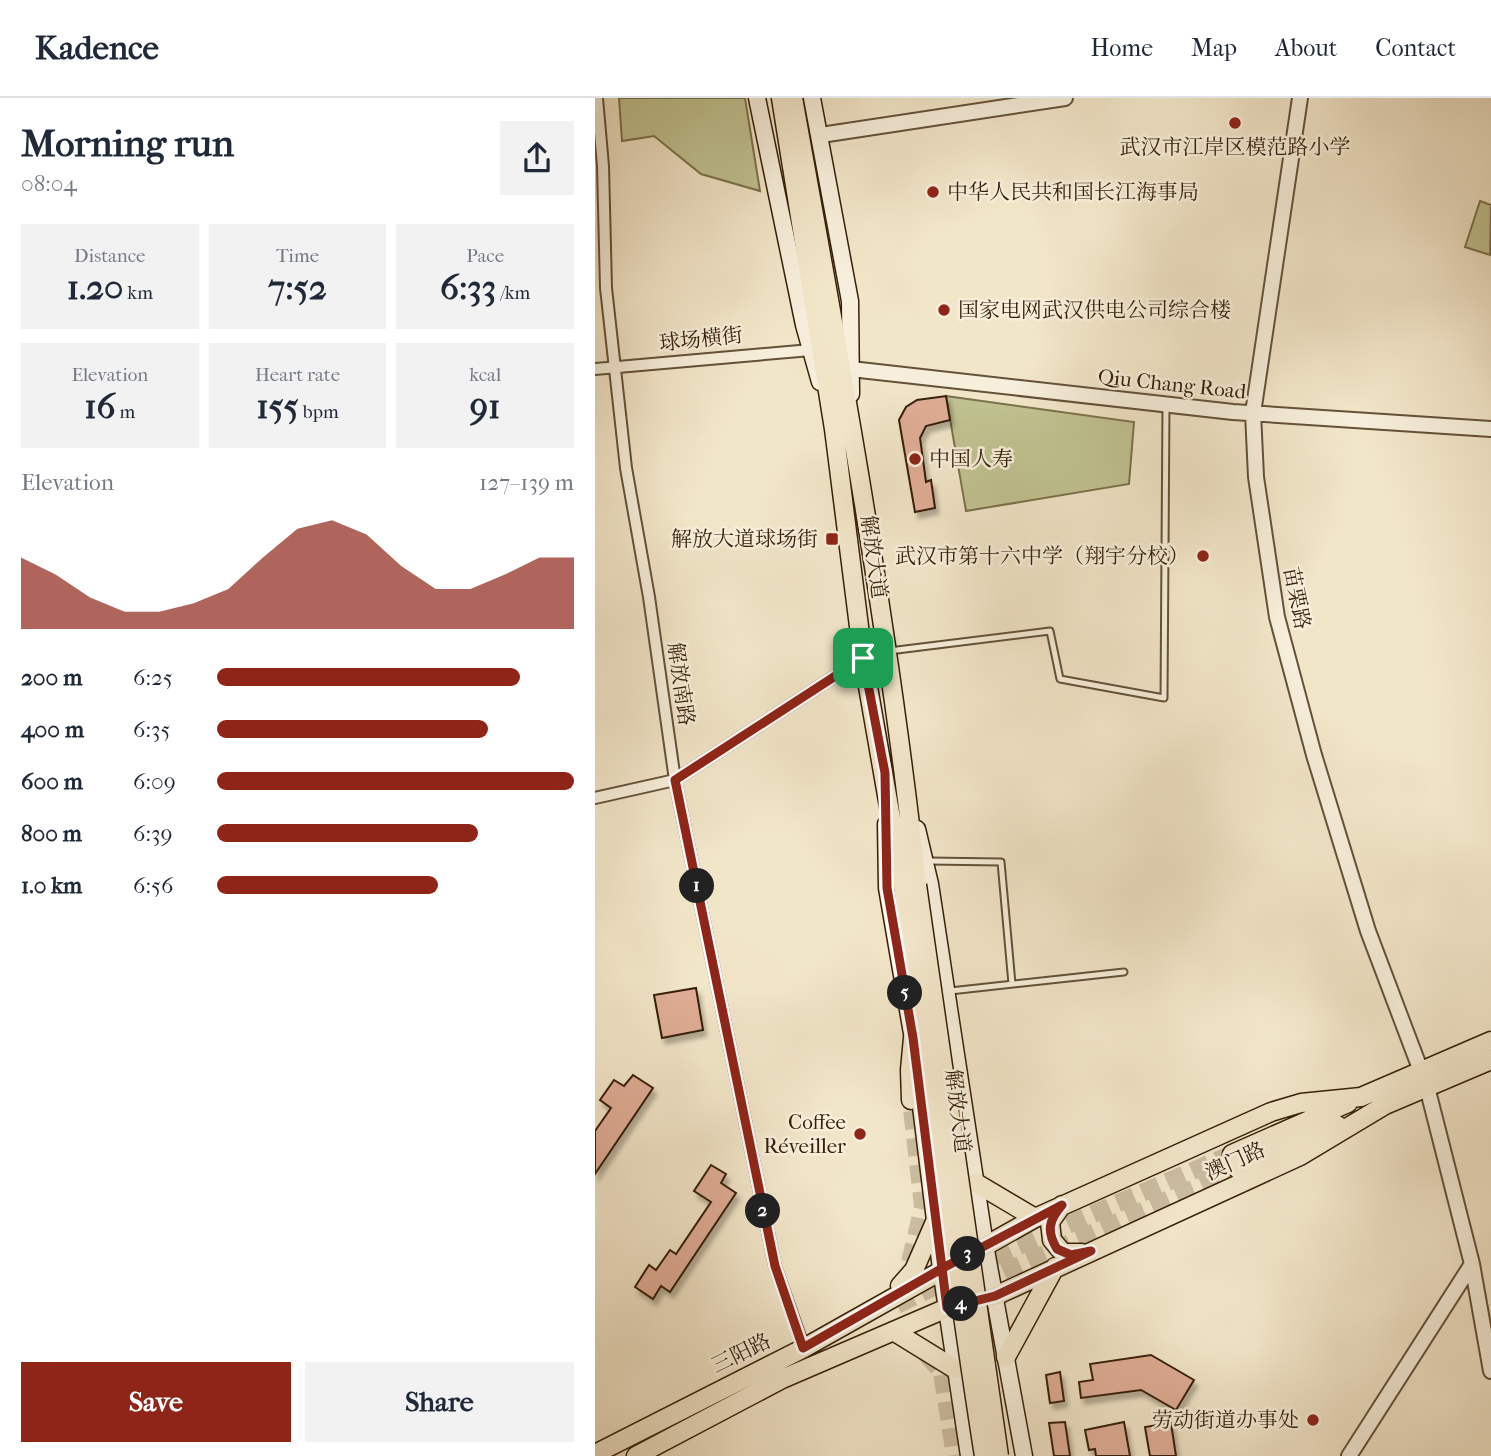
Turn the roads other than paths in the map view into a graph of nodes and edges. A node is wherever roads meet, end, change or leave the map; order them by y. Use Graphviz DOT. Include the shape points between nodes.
graph roads {
  1 [pos="597,98"];
  2 [pos="757,98"];
  3 [pos="781,98"];
  4 [pos="793,98"];
  5 [pos="812,98"];
  6 [pos="1065,98"];
  7 [pos="1300,98"];
  8 [pos="821,135"];
  9 [pos="823,303"];
  10 [pos="811,349"];
  11 [pos="615,367"];
  12 [pos="595,369"];
  13 [pos="851,369"];
  14 [pos="1166,405"];
  15 [pos="1253,413"];
  16 [pos="834,429"];
  17 [pos="1491,429"];
  18 [pos="852,432"];
  19 [pos="885,651"];
  20 [pos="863,658"];
  21 [pos="885,773"];
  22 [pos="905,775"];
  23 [pos="675,780"];
  24 [pos="595,798"];
  25 [pos="925,861"];
  26 [pos="910,886"];
  27 [pos="1123,972"];
  28 [pos="1012,984"];
  29 [pos="947,991"];
  30 [pos="913,1038"];
  31 [pos="1491,1041"];
  32 [pos="1491,1060"];
  33 [pos="1424,1079"];
  34 [pos="1361,1097"];
  35 [pos="911,1100"];
  36 [pos="1385,1105"];
  37 [pos="976,1183"];
  38 [pos="1062,1205"];
  39 [pos="1035,1218"];
  40 [pos="935,1222"];
  41 [pos="985,1245"];
  42 [pos="1091,1251"];
  43 [pos="1472,1264"];
  44 [pos="1055,1267"];
  45 [pos="941,1269"];
  46 [pos="995,1296"];
  47 [pos="881,1305"];
  48 [pos="947,1308"];
  49 [pos="895,1332"];
  50 [pos="803,1348"];
  51 [pos="1006,1357"];
  52 [pos="955,1369"];
  53 [pos="1491,1371"];
  54 [pos="595,1454"];
  55 [pos="636,1456"];
  56 [pos="969,1456"];
  57 [pos="984,1456"];
  58 [pos="999,1456"];
  59 [pos="1024,1456"];
  60 [pos="1349,1456"];
  1 -- 11 [label="street, 解放南路" via="606,288"];
  2 -- 10 [label="main road, 解放大道"];
  3 -- 9 [label="main road, 解放大道"];
  4 -- 9 [label="main road, 解放大道"];
  5 -- 8 [label="main road, 解放大道"];
  6 -- 8 [label="street"];
  7 -- 15 [label="street, 苗栗路"];
  8 -- 13 [label="main road, 解放大道" via="850,301"];
  9 -- 16 [label="main road, 解放大道"];
  9 -- 18 [label="main road, 解放大道"];
  10 -- 11 [label="street, 球场横街"];
  10 -- 16 [label="main road, 解放大道"];
  11 -- 12 [label="street, 球场横街"];
  11 -- 23 [label="street, 解放南路" via="626,468"];
  13 -- 14 [label="street, Qiu Chang Road"];
  13 -- 18 [label="main road, 解放大道"];
  14 -- 15 [label="street, Qiu Chang Road"];
  14 -- 19 [label="lane" via="1164,698 1060,679 1050,631"];
  15 -- 17 [label="street, Qiu Chang Road"];
  15 -- 33 [label="street, 苗栗路" via="1256,477 1277,617 1368,931"];
  16 -- 20 [label="main road, 解放大道"];
  18 -- 19 [label="main road, 解放大道"];
  19 -- 22 [label="main road, 解放大道"];
  20 -- 21 [label="main road, 解放大道"];
  20 -- 23 [label="street"];
  21 -- 26 [label="main road, 解放大道"];
  21 -- 30 [label="main road, 解放大道" via="887,888"];
  22 -- 25 [label="main road, 解放大道"];
  22 -- 26 [label="main road, 解放大道"];
  23 -- 24 [label="street"];
  23 -- 50 [label="street, 解放南路" via="775,1266"];
  25 -- 28 [label="lane" via="1002,862"];
  25 -- 29 [label="main road, 解放大道"];
  26 -- 57 [label="main road, 解放大道, bridge" via="954,1264"];
  26 -- 58 [label="main road, 解放大道, bridge"];
  27 -- 28 [label="lane"];
  28 -- 29 [label="lane"];
  29 -- 37 [label="main road, 解放大道"];
  30 -- 35 [label="main road"];
  30 -- 40 [label="main road, 解放大道"];
  31 -- 33 [label="main road, 澳门路"];
  32 -- 33 [label="main road, 澳门路"];
  33 -- 34 [label="main road, 澳门路"];
  33 -- 36 [label="main road, 澳门路"];
  33 -- 43 [label="street, 苗栗路"];
  34 -- 36 [label="main road" via="1235,1161"];
  34 -- 38 [label="main road, 澳门路" via="1301,1103 1272,1112"];
  36 -- 42 [label="main road, 澳门路" via="1300,1156"];
  37 -- 39 [label="main road"];
  37 -- 41 [label="main road, 解放大道"];
  38 -- 39 [label="main road, 澳门路"];
  38 -- 42 [label="main road" via="1049,1230 1057,1249 1071,1255"];
  39 -- 41 [label="main road, 澳门路"];
  40 -- 45 [label="main road, 解放大道"];
  40 -- 47 [label="main road" via="914,1270"];
  41 -- 45 [label="main road, 澳门路"];
  41 -- 46 [label="main road, 解放大道"];
  42 -- 44 [label="main road, 澳门路"];
  43 -- 53 [label="street, 苗栗路"];
  43 -- 60 [label="street"];
  44 -- 46 [label="main road, 澳门路"];
  44 -- 51 [label="main road"];
  45 -- 47 [label="main road, 三阳路"];
  45 -- 48 [label="main road, 解放大道"];
  46 -- 48 [label="main road, 澳门路"];
  46 -- 51 [label="main road"];
  47 -- 50 [label="main road, 三阳路"];
  48 -- 49 [label="main road, 三阳路"];
  48 -- 52 [label="main road"];
  49 -- 52 [label="main road"];
  49 -- 55 [label="main road, 三阳路" via="782,1380"];
  50 -- 54 [label="main road, 三阳路"];
  51 -- 59 [label="main road"];
  52 -- 56 [label="main road"];
}
